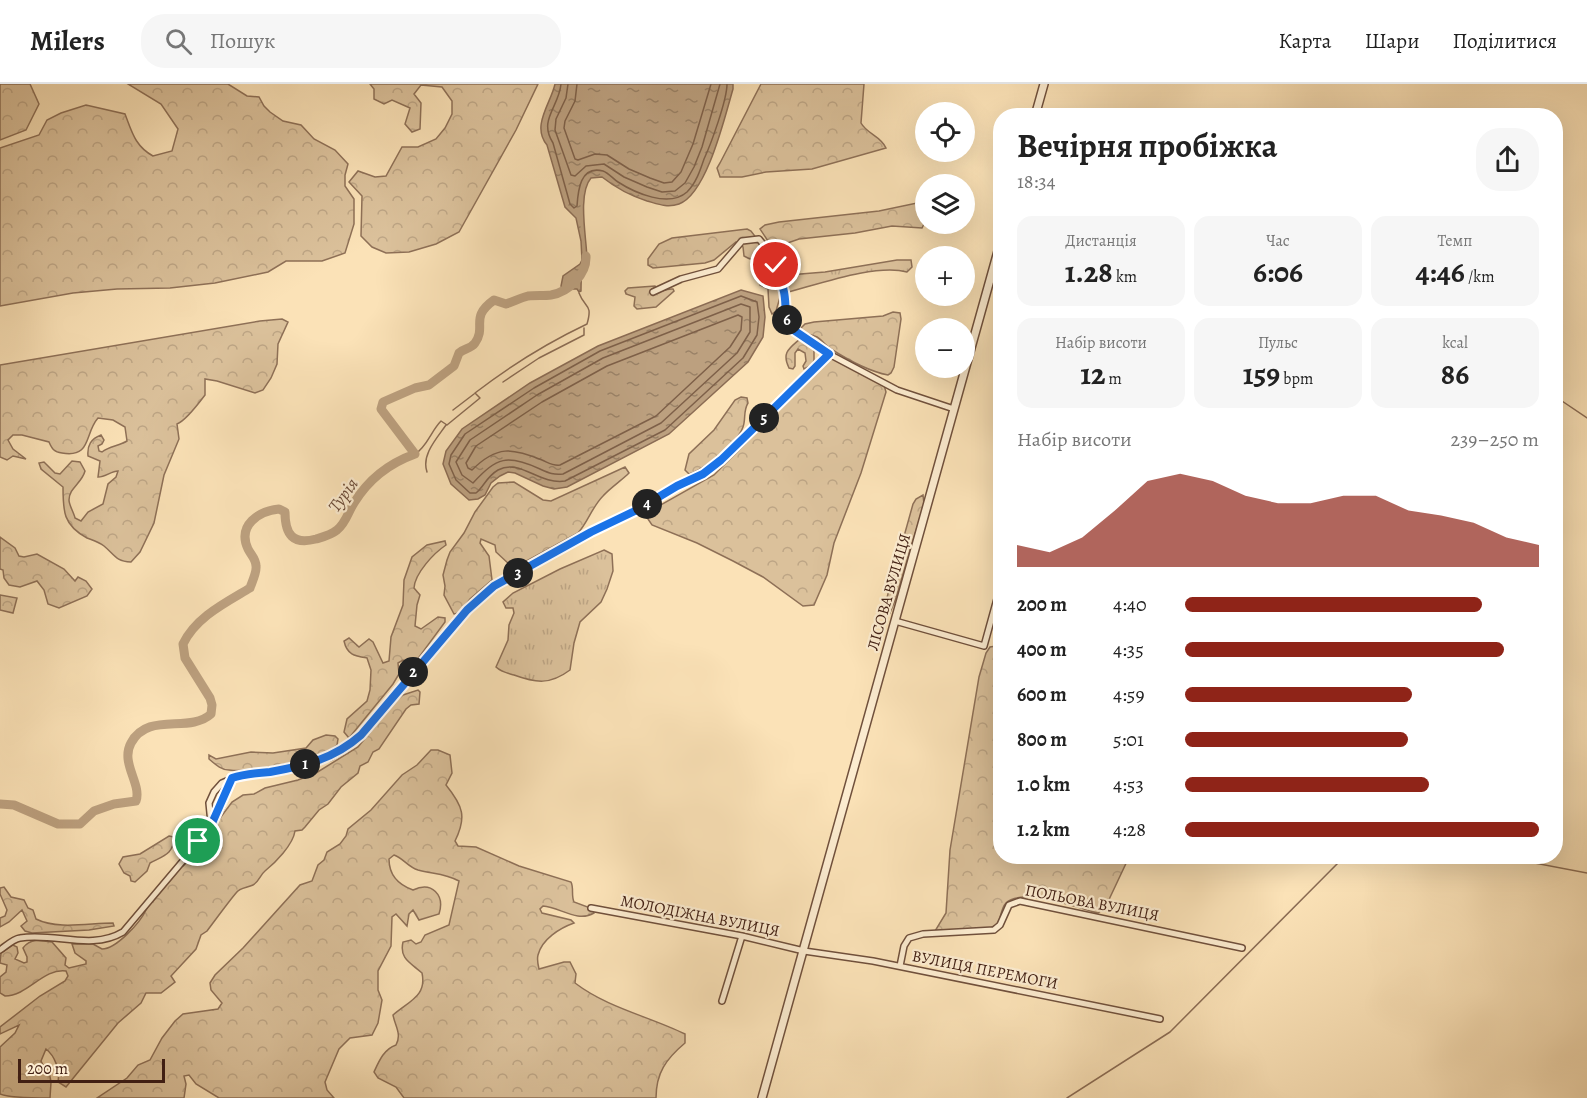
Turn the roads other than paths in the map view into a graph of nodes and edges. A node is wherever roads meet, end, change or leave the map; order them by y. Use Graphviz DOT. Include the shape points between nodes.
graph roads {
  1 [pos="1044,84"];
  2 [pos="1037,108"];
  3 [pos="993,271"];
  4 [pos="992,275"];
  5 [pos="653,292"];
  6 [pos="829,354"];
  7 [pos="954,409"];
  8 [pos="993,613"];
  9 [pos="895,621"];
  10 [pos="232,778"];
  11 [pos="211,823"];
  12 [pos="591,908"];
  13 [pos="742,936"];
  14 [pos="1242,948"];
  15 [pos="0,950"];
  16 [pos="804,951"];
  17 [pos="900,966"];
  18 [pos="722,1001"];
  19 [pos="1160,1019"];
  20 [pos="762,1098"];
  1 -- 2 [label="street"];
  3 -- 4 [label="street, ЛІСОВА ВУЛИЦЯ"];
  4 -- 7 [label="street, ЛІСОВА ВУЛИЦЯ"];
  5 -- 6 [label="street" via="718,269 742,241 759,239 775,259 788,324"];
  6 -- 7 [label="street" via="897,390"];
  6 -- 10 [label="street" via="703,474 494,586 467,610 347,748 331,757"];
  7 -- 9 [label="street, ЛІСОВА ВУЛИЦЯ"];
  8 -- 9 [label="street" via="984,646"];
  9 -- 16 [label="street, ЛІСОВА ВУЛИЦЯ"];
  10 -- 11 [label="street"];
  10 -- 11 [label="street" via="222,783 211,798"];
  11 -- 15 [label="street" via="123,932 96,941 18,938"];
  12 -- 13 [label="street, МОЛОДІЖНА ВУЛИЦЯ"];
  13 -- 16 [label="street, МОЛОДІЖНА ВУЛИЦЯ"];
  13 -- 18 [label="street"];
  14 -- 17 [label="street, ПОЛЬОВА ВУЛИЦЯ" via="1020,901 1009,905 994,930 909,938"];
  16 -- 17 [label="street, ВУЛИЦЯ ПЕРЕМОГИ"];
  16 -- 20 [label="street, ЛІСОВА ВУЛИЦЯ"];
  17 -- 19 [label="street, ВУЛИЦЯ ПЕРЕМОГИ"];
}
